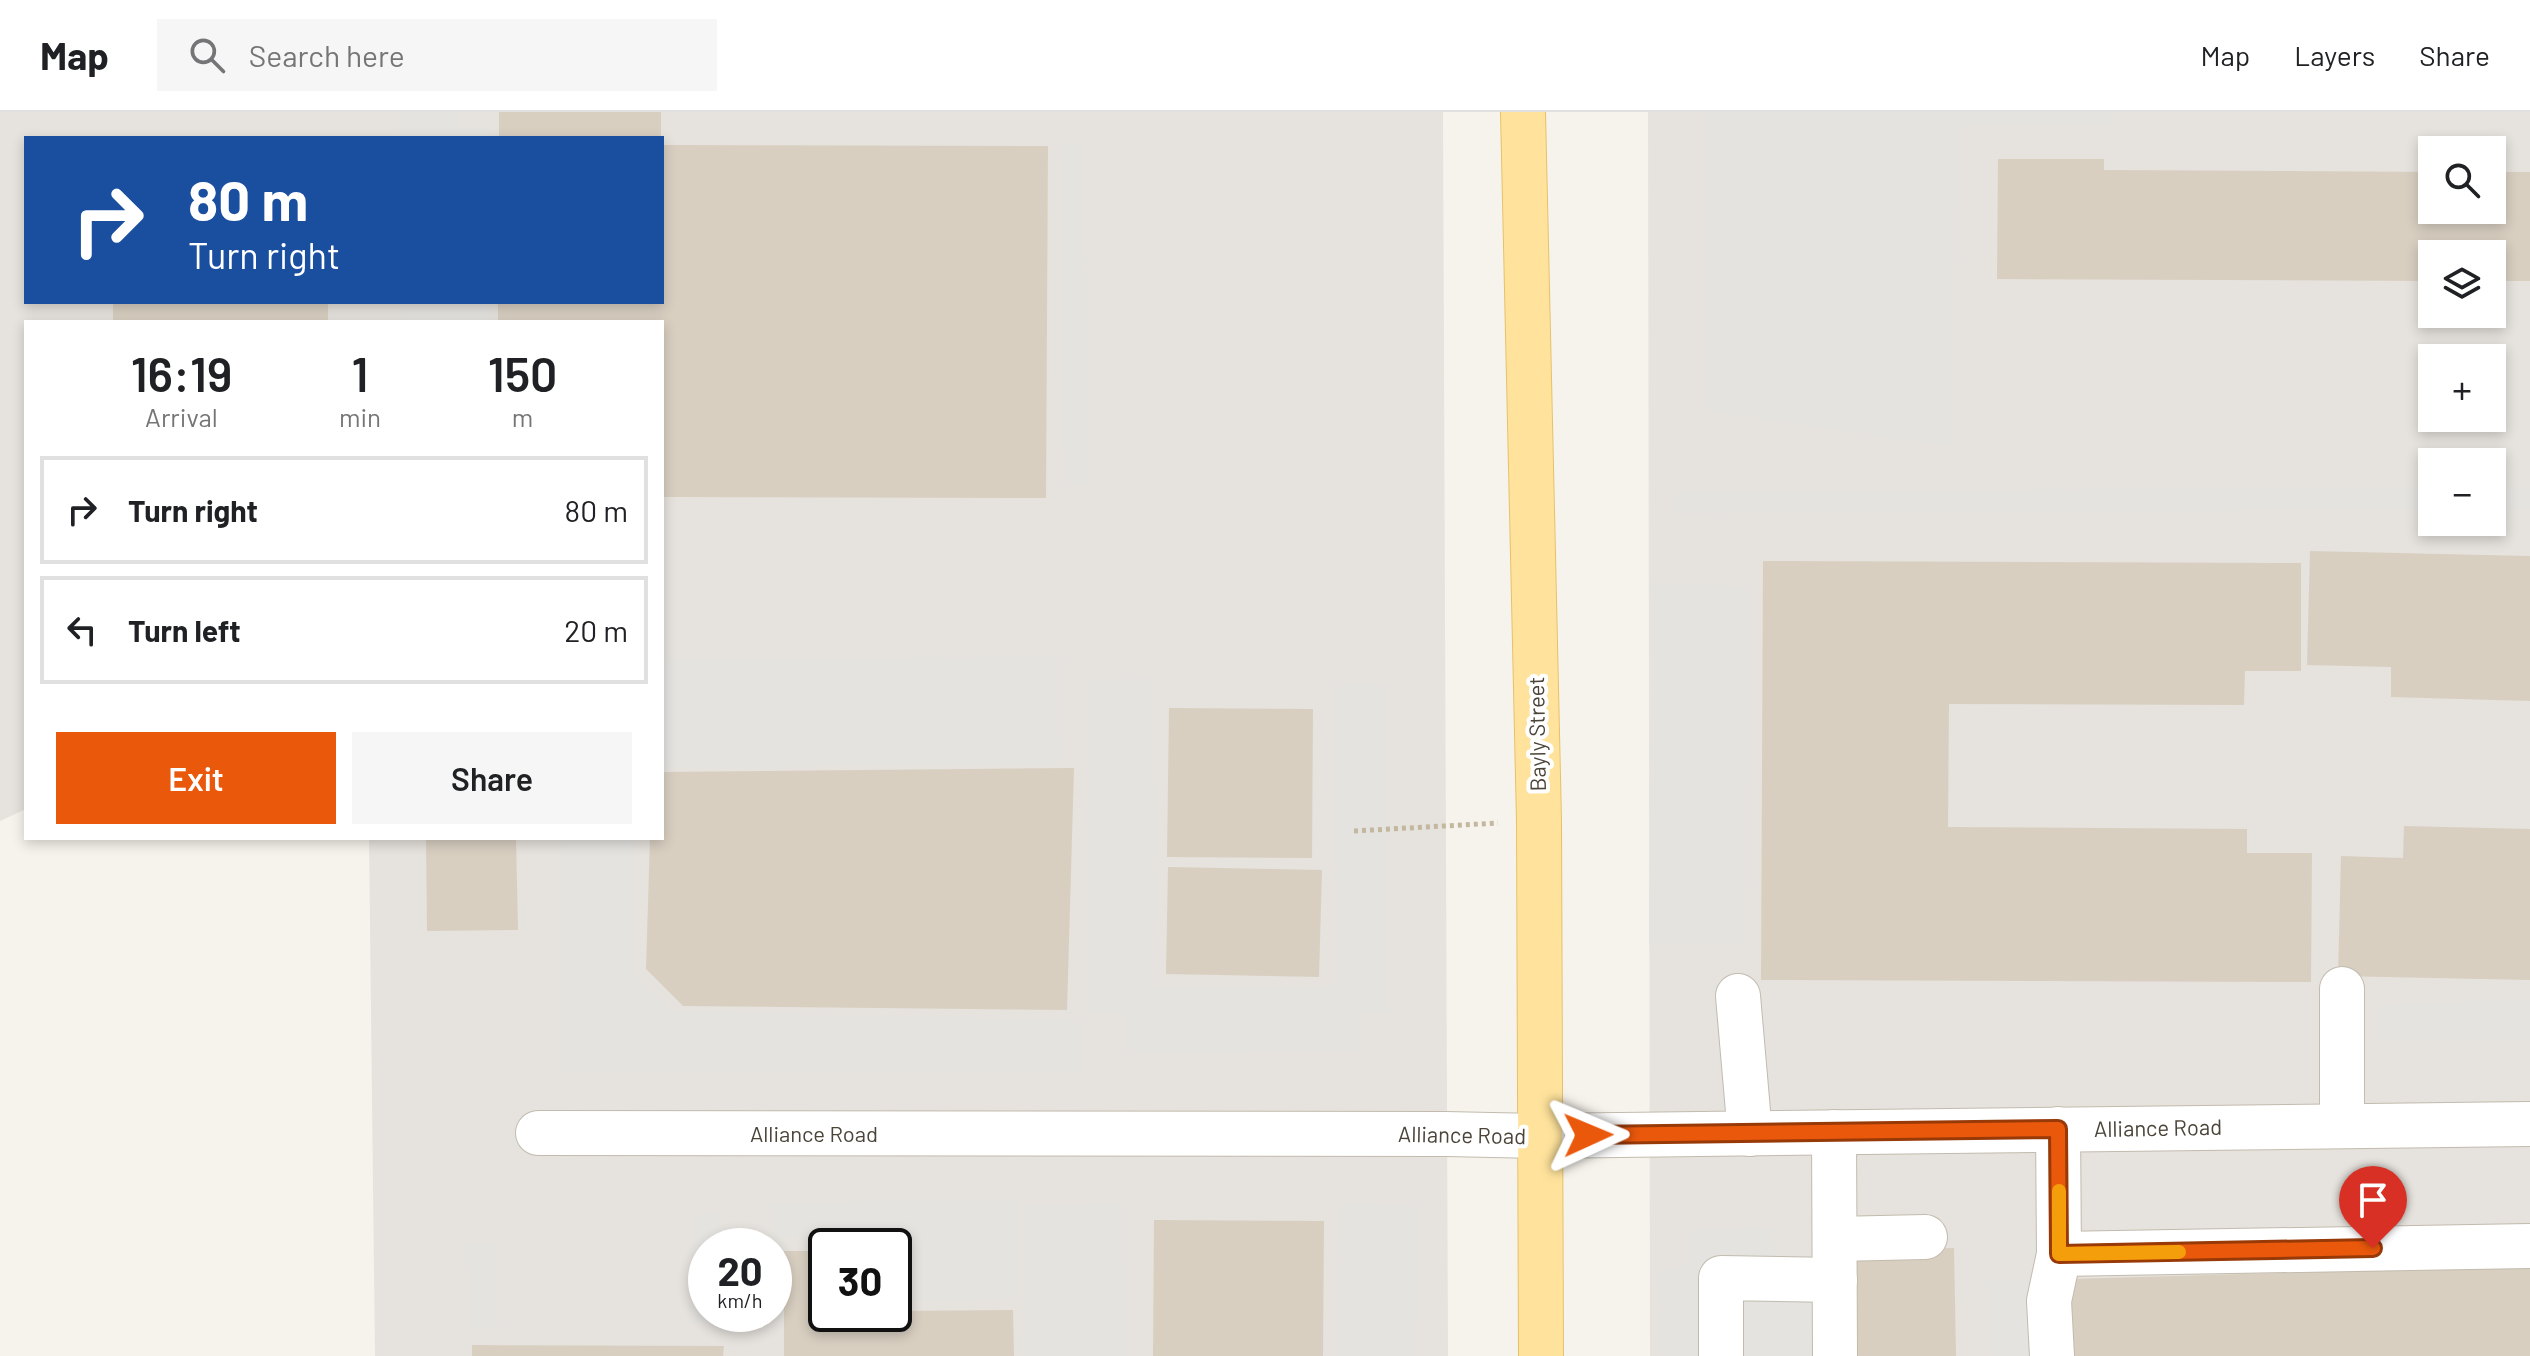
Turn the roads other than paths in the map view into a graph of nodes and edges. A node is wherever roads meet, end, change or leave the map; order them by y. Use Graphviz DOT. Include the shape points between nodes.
graph roads {
  1 [pos="1523,112"];
  2 [pos="2342,989"];
  3 [pos="1738,996"];
  4 [pos="2530,1124"];
  5 [pos="2342,1126"];
  6 [pos="2058,1129"];
  7 [pos="1834,1132"];
  8 [pos="538,1133"];
  9 [pos="1750,1134"];
  10 [pos="1539,1136"];
  11 [pos="1925,1237"];
  12 [pos="2530,1246"];
  13 [pos="2059,1254"];
  14 [pos="1835,1260"];
  15 [pos="1541,1356"];
  16 [pos="1721,1356"];
  17 [pos="1835,1356"];
  18 [pos="2052,1356"];
  1 -- 10 [label="main road, Bayly Street" via="1539,821"];
  2 -- 5 [label="street"];
  3 -- 9 [label="street"];
  4 -- 5 [label="street, Alliance Road"];
  5 -- 6 [label="street, Alliance Road"];
  6 -- 7 [label="street, Alliance Road"];
  6 -- 13 [label="street"];
  7 -- 9 [label="street, Alliance Road"];
  7 -- 14 [label="street"];
  8 -- 10 [label="street, Alliance Road"];
  9 -- 10 [label="street, Alliance Road"];
  10 -- 15 [label="main road, Bayly Street"];
  11 -- 14 [label="street"];
  12 -- 13 [label="street"];
  13 -- 18 [label="street" via="2049,1301"];
  14 -- 16 [label="street" via="1721,1278"];
  14 -- 17 [label="street"];
}
